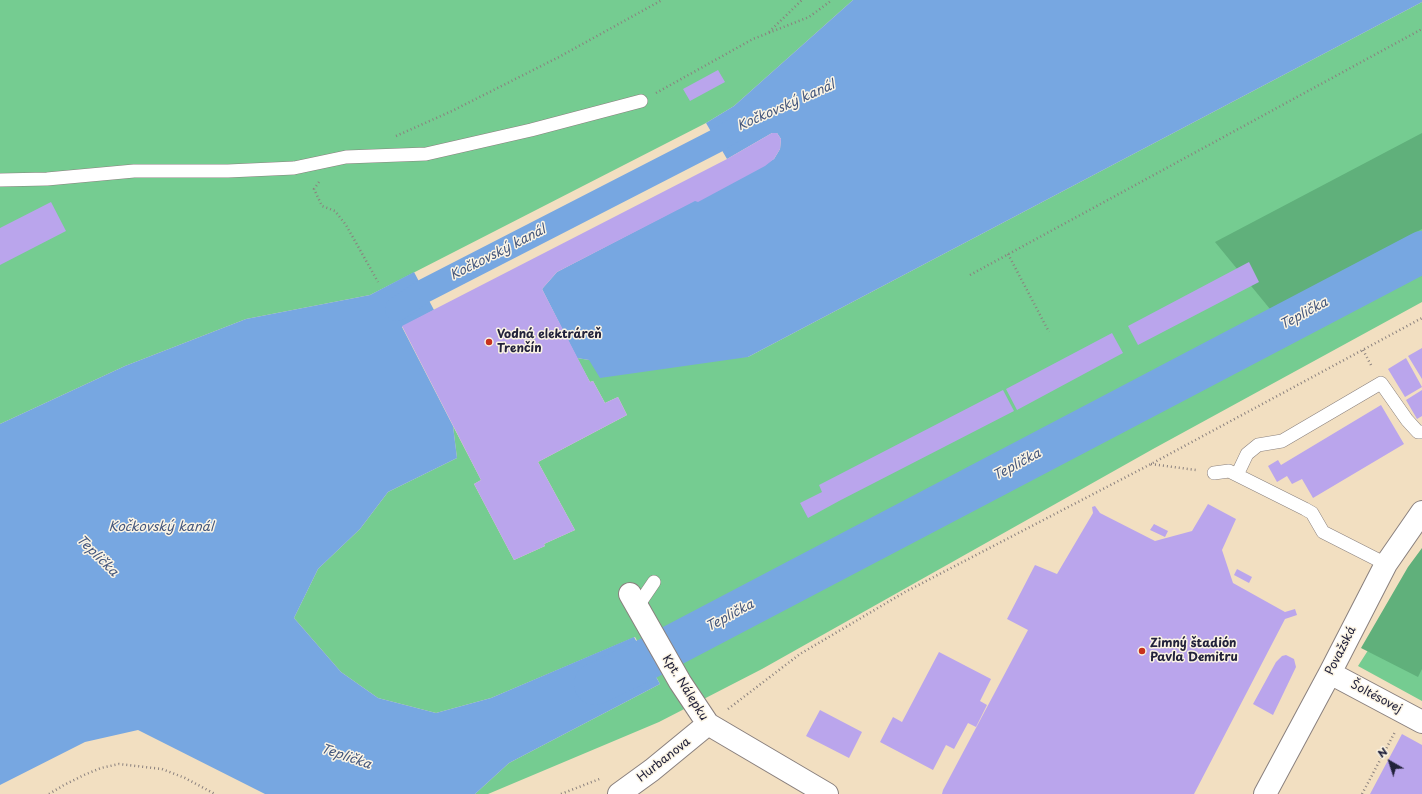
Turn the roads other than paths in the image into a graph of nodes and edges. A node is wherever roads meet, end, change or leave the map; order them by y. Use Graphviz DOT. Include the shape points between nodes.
graph roads {
  1 [pos="641,100"];
  2 [pos="0,180"];
  3 [pos="1422,432"];
  4 [pos="1214,473"];
  5 [pos="1237,475"];
  6 [pos="1422,512"];
  7 [pos="1386,564"];
  8 [pos="654,582"];
  9 [pos="637,608"];
  10 [pos="1330,673"];
  11 [pos="1421,720"];
  12 [pos="708,724"];
  13 [pos="619,794"];
  14 [pos="827,794"];
  15 [pos="1265,794"];
  1 -- 2 [label="lane" via="531,130 426,154 346,157 294,168 134,171 47,179"];
  3 -- 5 [label="lane" via="1418,432 1407,420 1381,383 1282,441 1258,445 1247,454"];
  4 -- 5 [label="lane" via="1229,471"];
  5 -- 7 [label="lane" via="1312,513 1323,532"];
  6 -- 7 [label="street, Považská"];
  7 -- 10 [label="street, Považská"];
  8 -- 9 [label="lane"];
  9 -- 12 [label="street, Kpt. Nálepku"];
  10 -- 11 [label="street, Šoltésovej"];
  10 -- 15 [label="street, Považská"];
  12 -- 13 [label="street, Hurbanova"];
  12 -- 14 [label="street, Kpt. Nálepku"];
}
